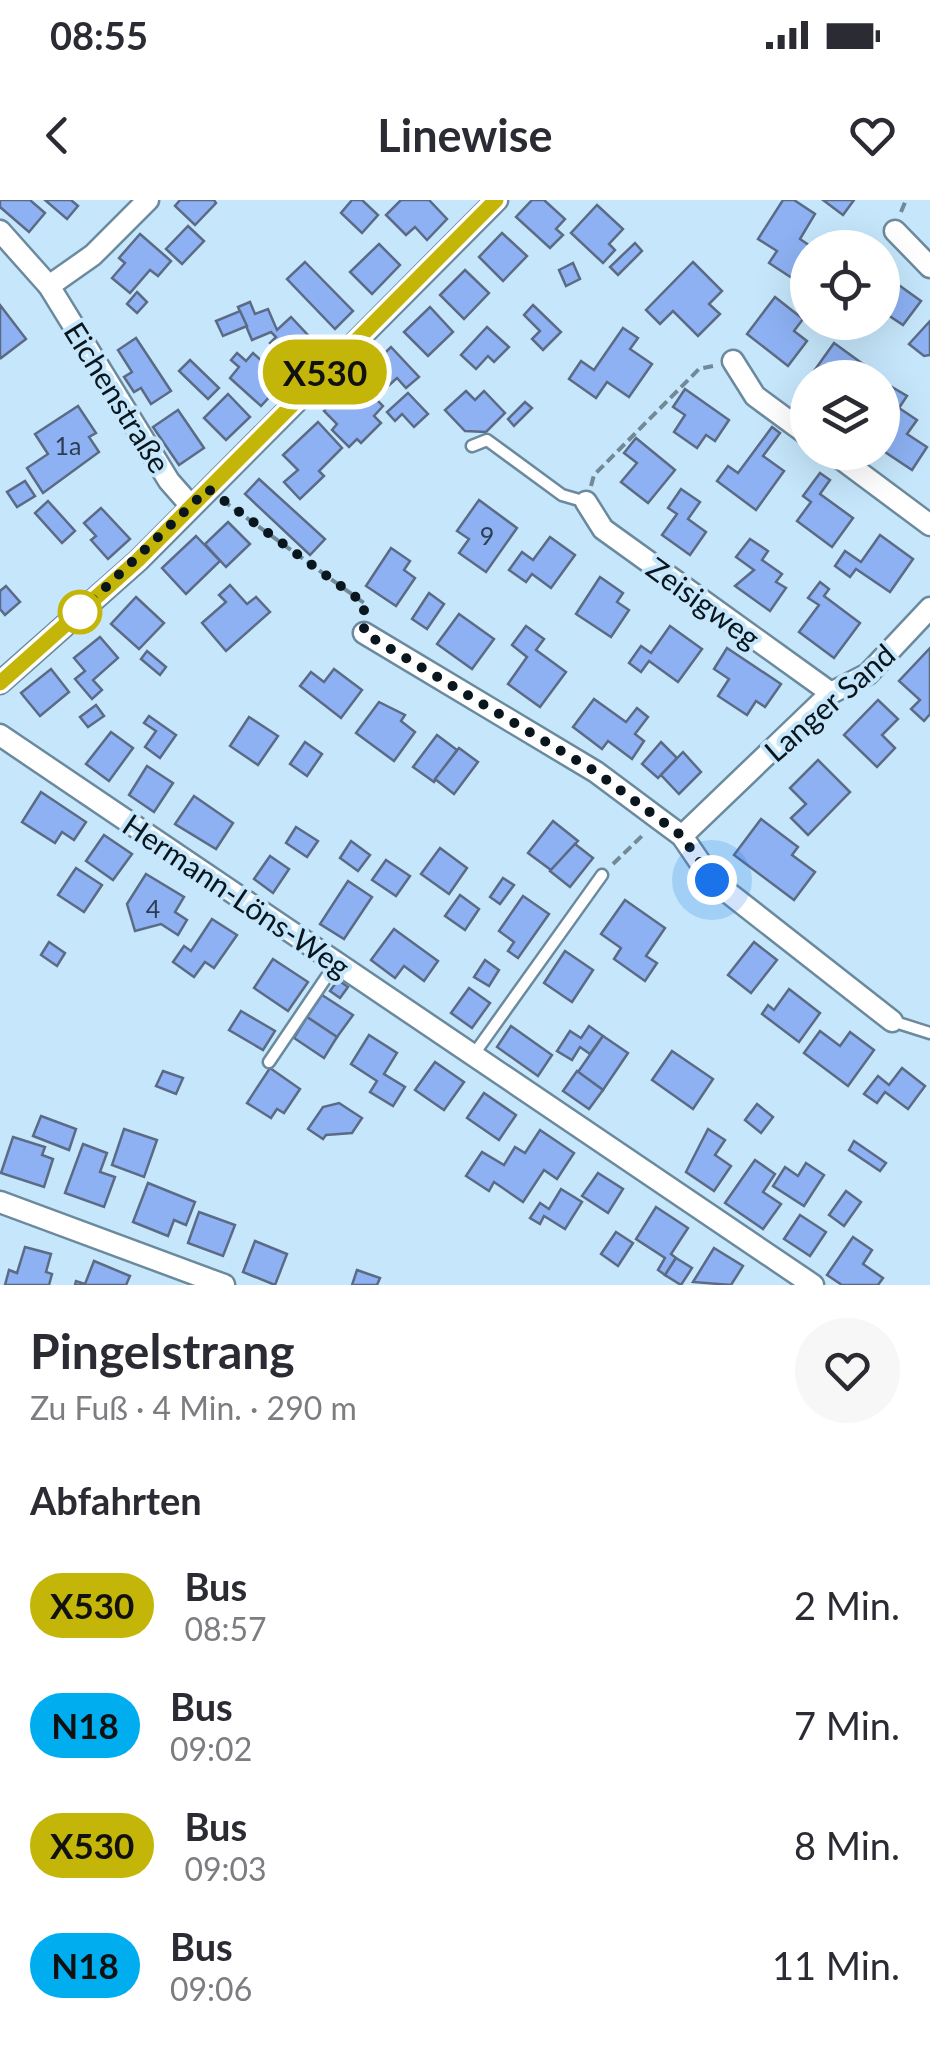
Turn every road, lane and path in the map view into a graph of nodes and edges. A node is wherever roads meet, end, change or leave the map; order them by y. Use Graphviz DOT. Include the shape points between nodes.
graph roads {
  1 [pos="148,200"];
  2 [pos="483,205"];
  3 [pos="0,230"];
  4 [pos="900,235"];
  5 [pos="930,267"];
  6 [pos="50,286"];
  7 [pos="732,361"];
  8 [pos="790,422"];
  9 [pos="472,446"];
  10 [pos="856,470"];
  11 [pos="208,489"];
  12 [pos="586,502"];
  13 [pos="192,506"];
  14 [pos="930,525"];
  15 [pos="930,608"];
  16 [pos="364,633"];
  17 [pos="0,683"];
  18 [pos="831,693"];
  19 [pos="0,735"];
  20 [pos="660,819"];
  21 [pos="682,836"];
  22 [pos="602,875"];
  23 [pos="337,962"];
  24 [pos="892,1021"];
  25 [pos="930,1034"];
  26 [pos="474,1054"];
  27 [pos="268,1062"];
  28 [pos="0,1202"];
  29 [pos="215,1283"];
  30 [pos="813,1285"];
  1 -- 6 [label="street" via="93,256"];
  2 -- 11 [label="street"];
  3 -- 6 [label="street, Eichenstraße"];
  4 -- 5 [label="street"];
  6 -- 13 [label="street, Eichenstraße" via="169,481"];
  7 -- 8 [label="street" via="756,396"];
  7 -- 12 [label="path" via="699,369 594,475"];
  9 -- 12 [label="lane" via="487,440 562,495"];
  10 -- 14 [label="street"];
  11 -- 13 [label="street"];
  11 -- 16 [label="path" via="364,603"];
  12 -- 18 [label="street, Zeisigweg" via="603,529"];
  13 -- 17 [label="street"];
  15 -- 18 [label="street, Langer Sand" via="868,674"];
  16 -- 20 [label="street" via="596,772"];
  18 -- 21 [label="street, Langer Sand"];
  19 -- 23 [label="street, Hermann-Löns-Weg"];
  20 -- 21 [label="street"];
  20 -- 22 [label="path"];
  21 -- 24 [label="street" via="712,880"];
  22 -- 26 [label="lane"];
  23 -- 26 [label="street, Hermann-Löns-Weg"];
  23 -- 27 [label="lane"];
  24 -- 25 [label="lane"];
  26 -- 30 [label="street, Hermann-Löns-Weg"];
  28 -- 29 [label="street"];
}
